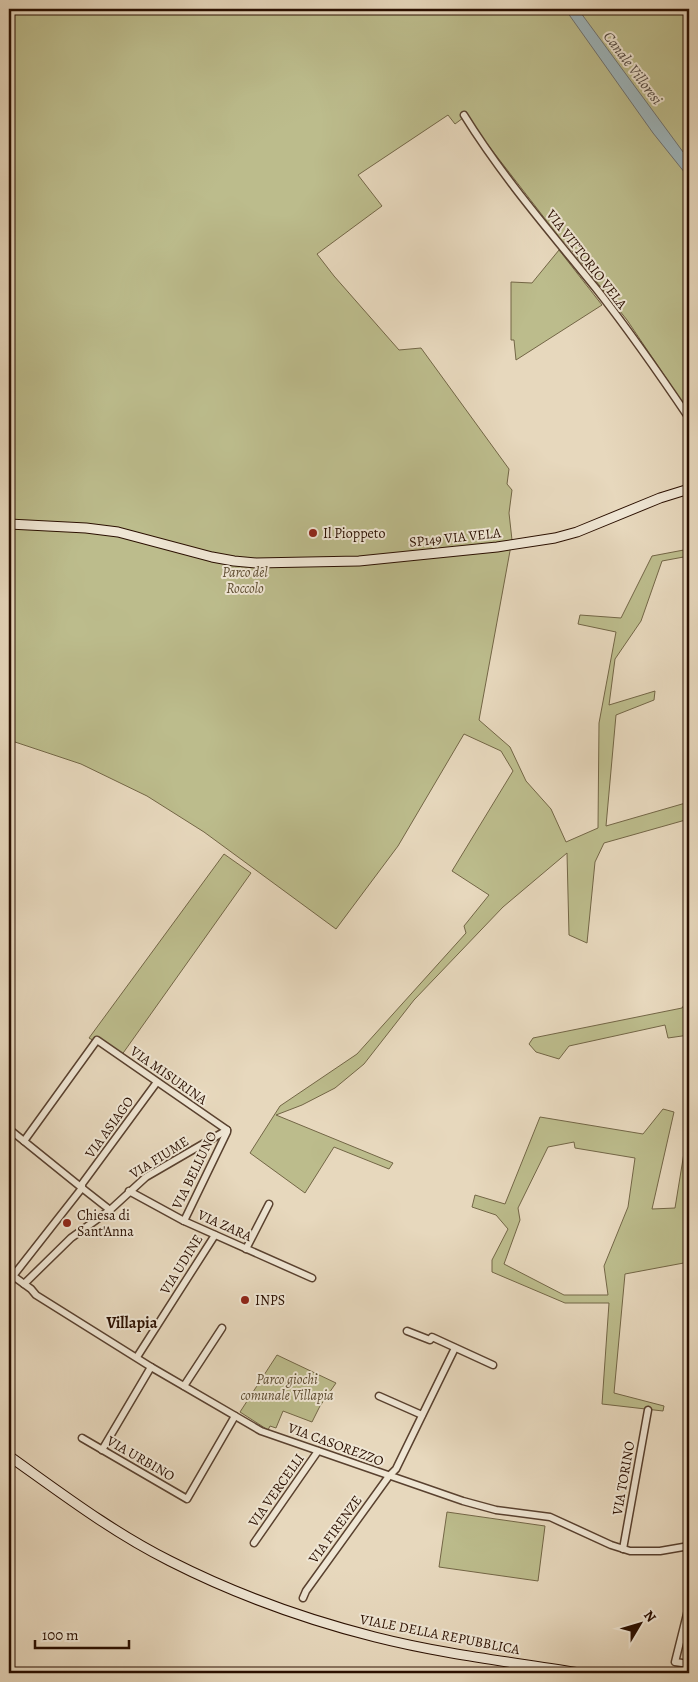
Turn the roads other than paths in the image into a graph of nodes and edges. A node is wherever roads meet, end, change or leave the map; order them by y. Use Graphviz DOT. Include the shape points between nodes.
graph roads {
  1 [pos="464,115"];
  2 [pos="689,418"];
  3 [pos="689,489"];
  4 [pos="9,524"];
  5 [pos="158,1082"];
  6 [pos="9,1129"];
  7 [pos="227,1130"];
  8 [pos="24,1141"];
  9 [pos="82,1188"];
  10 [pos="129,1191"];
  11 [pos="269,1204"];
  12 [pos="110,1210"];
  13 [pos="184,1221"];
  14 [pos="215,1235"];
  15 [pos="246,1249"];
  16 [pos="11,1274"];
  17 [pos="312,1278"];
  18 [pos="24,1284"];
  19 [pos="222,1328"];
  20 [pos="408,1331"];
  21 [pos="455,1348"];
  22 [pos="137,1358"];
  23 [pos="493,1365"];
  24 [pos="151,1367"];
  25 [pos="184,1386"];
  26 [pos="379,1396"];
  27 [pos="648,1410"];
  28 [pos="422,1415"];
  29 [pos="235,1416"];
  30 [pos="82,1438"];
  31 [pos="102,1450"];
  32 [pos="318,1451"];
  33 [pos="9,1456"];
  34 [pos="389,1476"];
  35 [pos="254,1543"];
  36 [pos="689,1546"];
  37 [pos="623,1549"];
  38 [pos="303,1598"];
  39 [pos="689,1606"];
  40 [pos="689,1664"];
  41 [pos="580,1673"];
  1 -- 2 [label="street, VIA VITTORIO VELA" via="557,243 635,340"];
  3 -- 4 [label="street, SP149 VIA VELA" via="577,532 550,539 359,561 234,561 97,528"];
  5 -- 7 [label="street, VIA MISURINA"];
  5 -- 8 [label="street, VIA MISURINA" via="97,1040"];
  5 -- 9 [label="street, VIA ASIAGO"];
  6 -- 8 [label="street"];
  7 -- 10 [label="street, VIA FIUME" via="146,1177"];
  7 -- 13 [label="street, VIA BELLUNO"];
  8 -- 9 [label="street"];
  9 -- 12 [label="street"];
  9 -- 16 [label="street, VIA ASIAGO"];
  10 -- 12 [label="street, VIA FIUME"];
  10 -- 13 [label="street, VIA ZARA"];
  11 -- 15 [label="street"];
  12 -- 18 [label="street, VIA FIUME" via="71,1238"];
  13 -- 14 [label="street, VIA ZARA"];
  14 -- 15 [label="street, VIA ZARA"];
  14 -- 22 [label="street, VIA UDINE"];
  15 -- 17 [label="street, VIA ZARA"];
  16 -- 18 [label="street, VIA CASOREZZO"];
  18 -- 22 [label="street, VIA CASOREZZO" via="36,1295"];
  19 -- 25 [label="street"];
  20 -- 21 [label="street" via="430,1340 432,1337"];
  21 -- 23 [label="street"];
  21 -- 28 [label="street, VIA FIRENZE"];
  22 -- 24 [label="street, VIA CASOREZZO"];
  24 -- 25 [label="street, VIA CASOREZZO"];
  24 -- 31 [label="street"];
  25 -- 29 [label="street, VIA CASOREZZO"];
  26 -- 28 [label="street"];
  27 -- 37 [label="street, VIA TORINO"];
  28 -- 34 [label="street, VIA FIRENZE" via="396,1469"];
  29 -- 31 [label="street, VIA URBINO" via="187,1499"];
  29 -- 32 [label="street, VIA CASOREZZO" via="261,1431"];
  30 -- 31 [label="street, VIA URBINO"];
  32 -- 34 [label="street, VIA CASOREZZO"];
  32 -- 35 [label="street, VIA VERCELLI"];
  33 -- 41 [label="street, VIALE DELLA REPUBBLICA" via="138,1544 199,1576 264,1602 330,1625 397,1642"];
  34 -- 37 [label="street, VIA CASOREZZO" via="496,1510 550,1517"];
  34 -- 38 [label="street, VIA FIRENZE"];
  36 -- 37 [label="street, VIA CASOREZZO" via="660,1552"];
  39 -- 40 [label="street" via="675,1662"];
}
